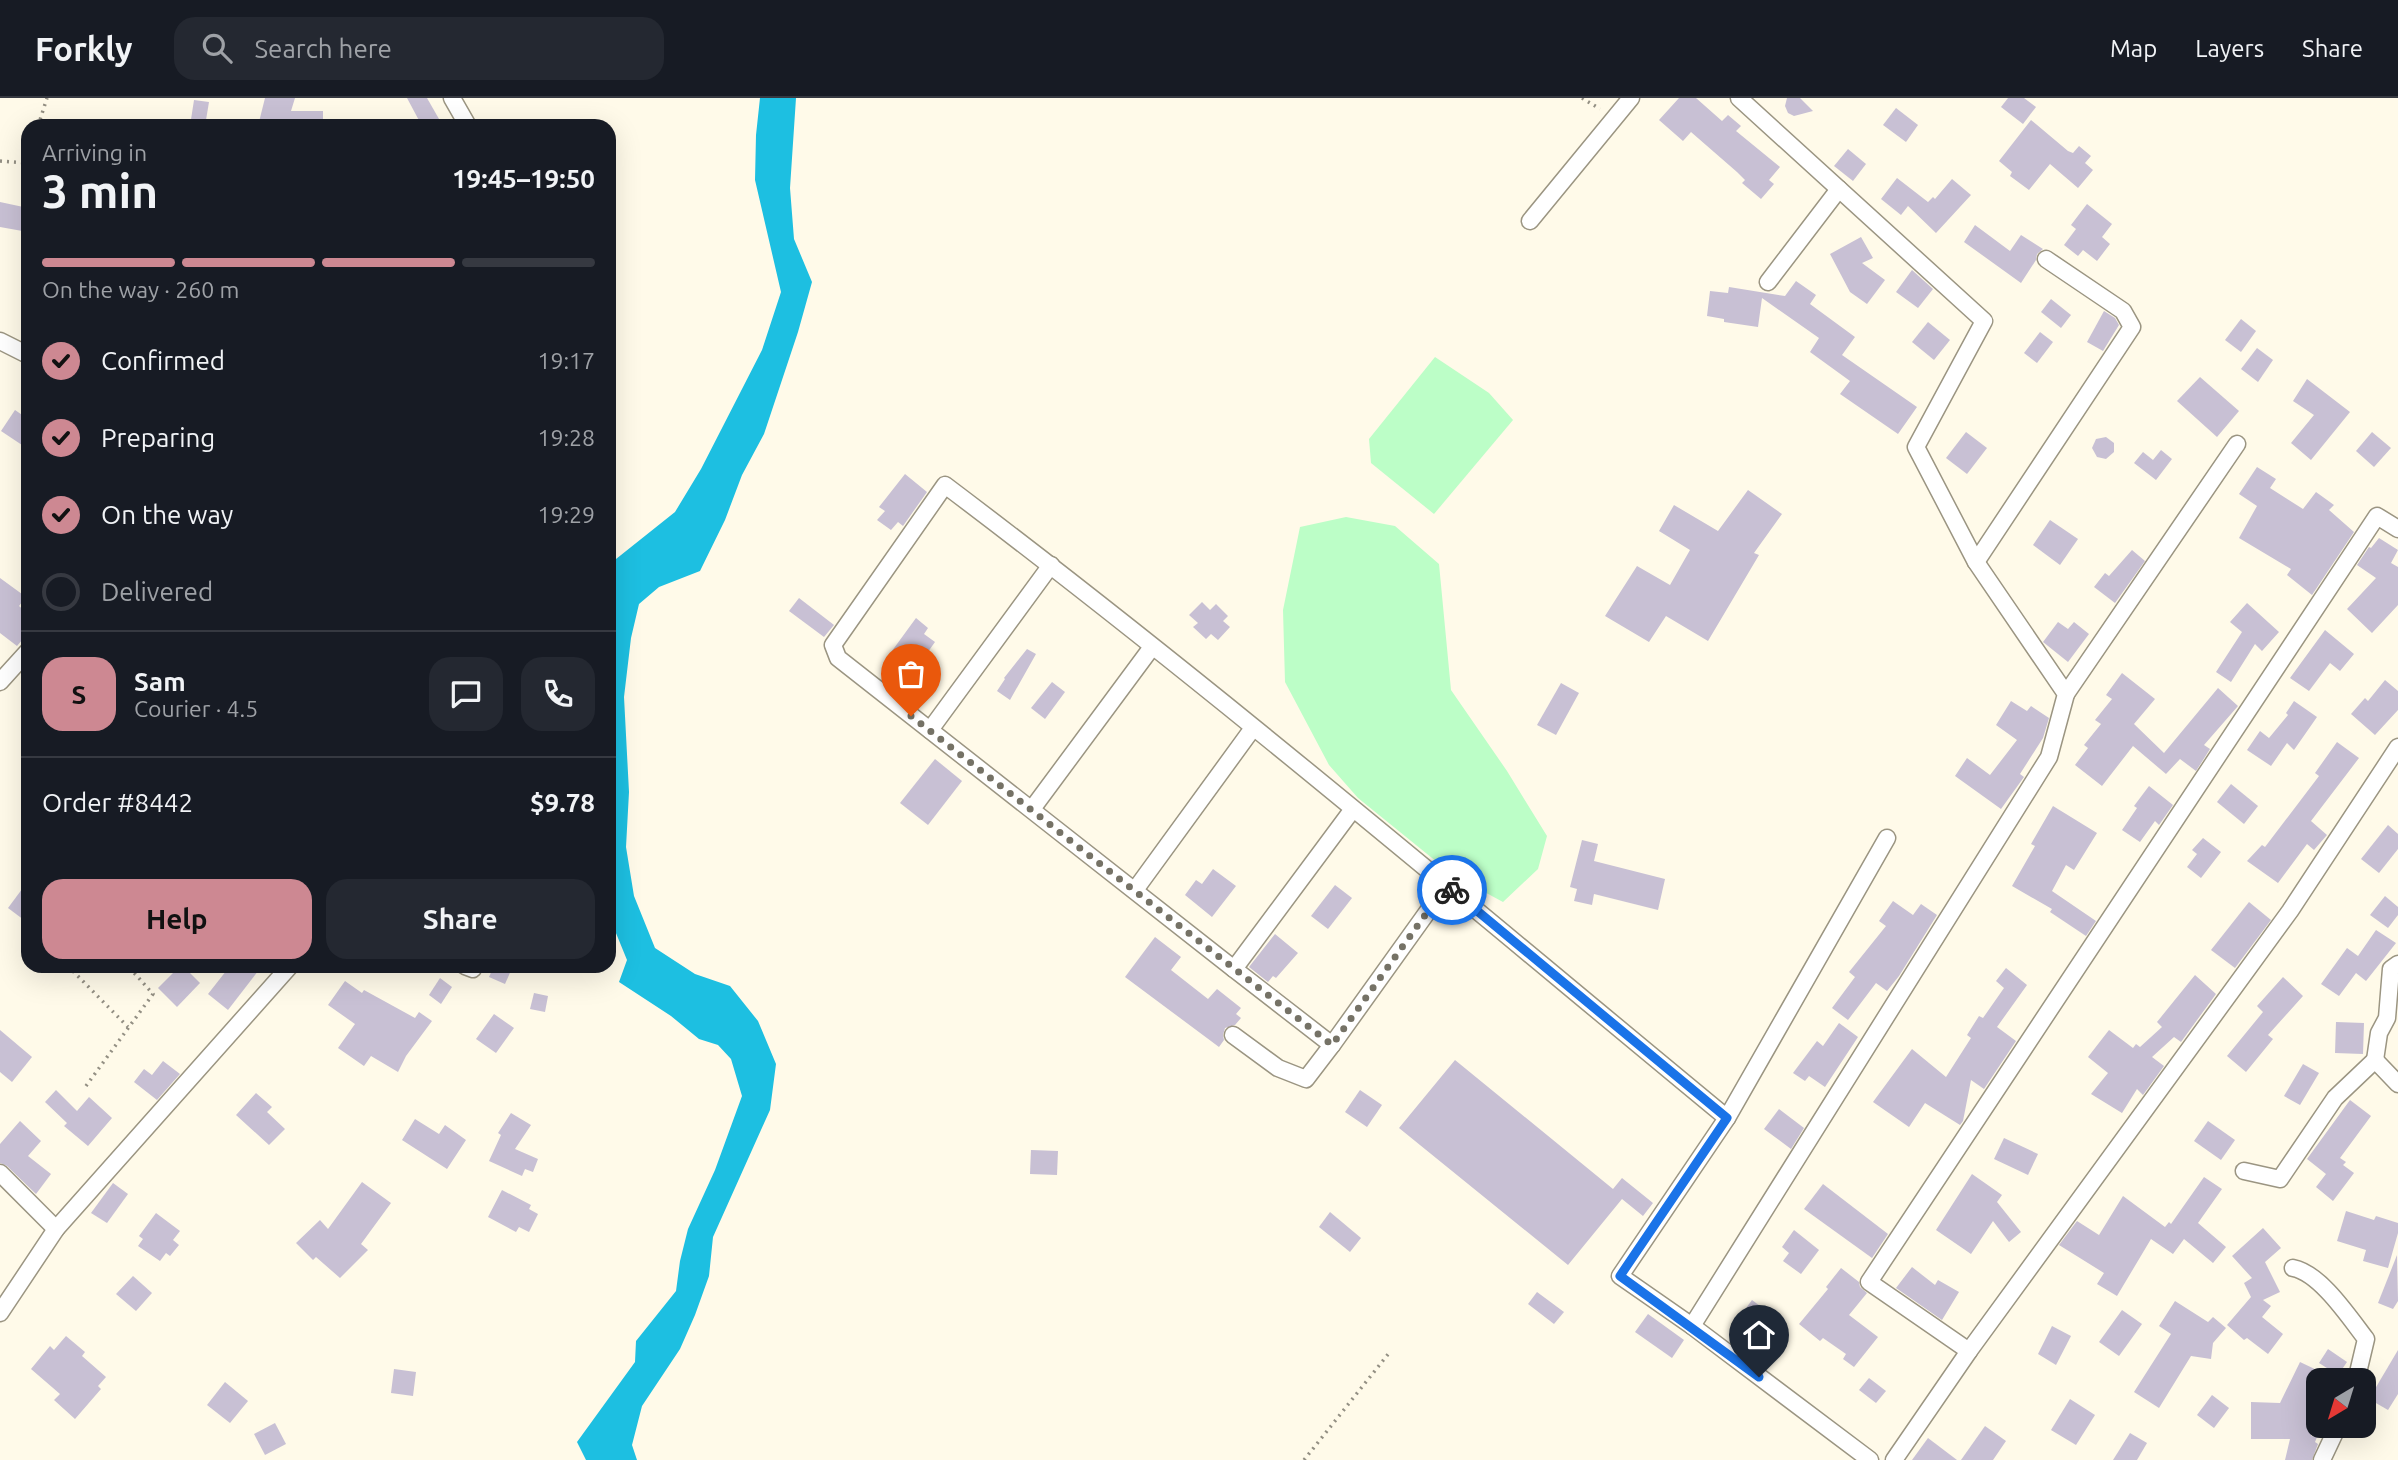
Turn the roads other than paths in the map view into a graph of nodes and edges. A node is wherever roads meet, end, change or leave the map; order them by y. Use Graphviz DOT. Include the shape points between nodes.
graph roads {
  1 [pos="452,98"];
  2 [pos="1631,98"];
  3 [pos="1739,98"];
  4 [pos="464,119"];
  5 [pos="1839,189"];
  6 [pos="1530,220"];
  7 [pos="2046,259"];
  8 [pos="1769,282"];
  9 [pos="0,341"];
  10 [pos="21,352"];
  11 [pos="2237,444"];
  12 [pos="2398,529"];
  13 [pos="1976,562"];
  14 [pos="1051,565"];
  15 [pos="1152,647"];
  16 [pos="21,658"];
  17 [pos="0,681"];
  18 [pos="2066,694"];
  19 [pos="1253,728"];
  20 [pos="930,730"];
  21 [pos="2398,747"];
  22 [pos="1032,809"];
  23 [pos="1353,809"];
  24 [pos="1887,838"];
  25 [pos="1446,886"];
  26 [pos="1135,890"];
  27 [pos="2398,964"];
  28 [pos="1234,969"];
  29 [pos="284,973"];
  30 [pos="1233,1035"];
  31 [pos="1332,1045"];
  32 [pos="2375,1060"];
  33 [pos="2398,1084"];
  34 [pos="1727,1118"];
  35 [pos="2244,1171"];
  36 [pos="0,1173"];
  37 [pos="56,1229"];
  38 [pos="2293,1268"];
  39 [pos="0,1313"];
  40 [pos="1692,1326"];
  41 [pos="1969,1351"];
  42 [pos="2359,1368"];
  43 [pos="2332,1438"];
  44 [pos="1870,1460"];
  45 [pos="1894,1460"];
  46 [pos="2322,1460"];
  1 -- 4 [label="street"];
  2 -- 6 [label="street"];
  3 -- 5 [label="street"];
  5 -- 8 [label="street"];
  5 -- 13 [label="street" via="1984,321 1916,447"];
  7 -- 13 [label="street" via="2123,311 2132,327"];
  9 -- 10 [label="street"];
  11 -- 18 [label="street"];
  12 -- 41 [label="street" via="2377,516 1869,1282"];
  13 -- 18 [label="street"];
  14 -- 15 [label="street"];
  14 -- 20 [label="street"];
  14 -- 20 [label="street" via="945,485 833,645 838,658"];
  15 -- 19 [label="street"];
  15 -- 22 [label="street"];
  16 -- 17 [label="street"];
  18 -- 40 [label="street" via="2049,757"];
  19 -- 23 [label="street"];
  19 -- 26 [label="street"];
  20 -- 22 [label="street"];
  21 -- 41 [label="street" via="2290,911"];
  22 -- 26 [label="street"];
  23 -- 25 [label="street"];
  23 -- 28 [label="street"];
  24 -- 34 [label="street"];
  25 -- 31 [label="street"];
  25 -- 34 [label="street"];
  26 -- 28 [label="street"];
  27 -- 32 [label="street" via="2391,969 2387,1018 2379,1033"];
  28 -- 31 [label="street"];
  29 -- 37 [label="street"];
  30 -- 31 [label="street" via="1278,1068 1306,1079"];
  32 -- 33 [label="street"];
  32 -- 35 [label="street" via="2335,1098 2280,1179"];
  34 -- 40 [label="street" via="1620,1276"];
  36 -- 37 [label="street"];
  37 -- 39 [label="street"];
  38 -- 42 [label="street" via="2303,1270 2334,1299 2366,1339"];
  40 -- 44 [label="street"];
  41 -- 45 [label="street"];
  43 -- 46 [label="street"];
}
